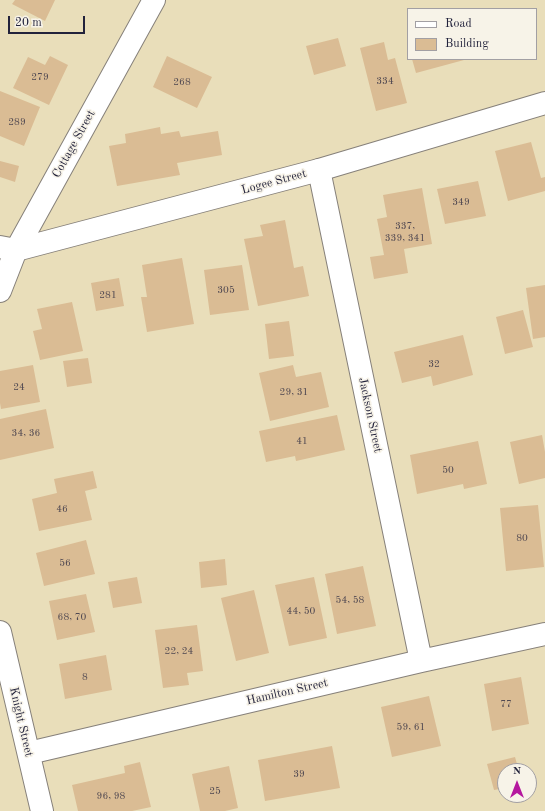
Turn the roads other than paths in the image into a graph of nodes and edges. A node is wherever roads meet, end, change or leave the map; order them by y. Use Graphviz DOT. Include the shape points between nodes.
graph roads {
  1 [pos="154,0"];
  2 [pos="545,103"];
  3 [pos="319,170"];
  4 [pos="8,248"];
  5 [pos="0,291"];
  6 [pos="0,632"];
  7 [pos="545,634"];
  8 [pos="421,661"];
  9 [pos="29,753"];
  10 [pos="42,811"];
  1 -- 4 [label="street, Cottage Street"];
  2 -- 3 [label="street, Logee Street"];
  3 -- 4 [label="street, Logee Street"];
  3 -- 8 [label="street, Jackson Street"];
  4 -- 5 [label="street, Cottage Street"];
  6 -- 9 [label="street, Knight Street"];
  7 -- 8 [label="street, Hamilton Street"];
  8 -- 9 [label="street, Hamilton Street"];
  9 -- 10 [label="street, Knight Street"];
}
